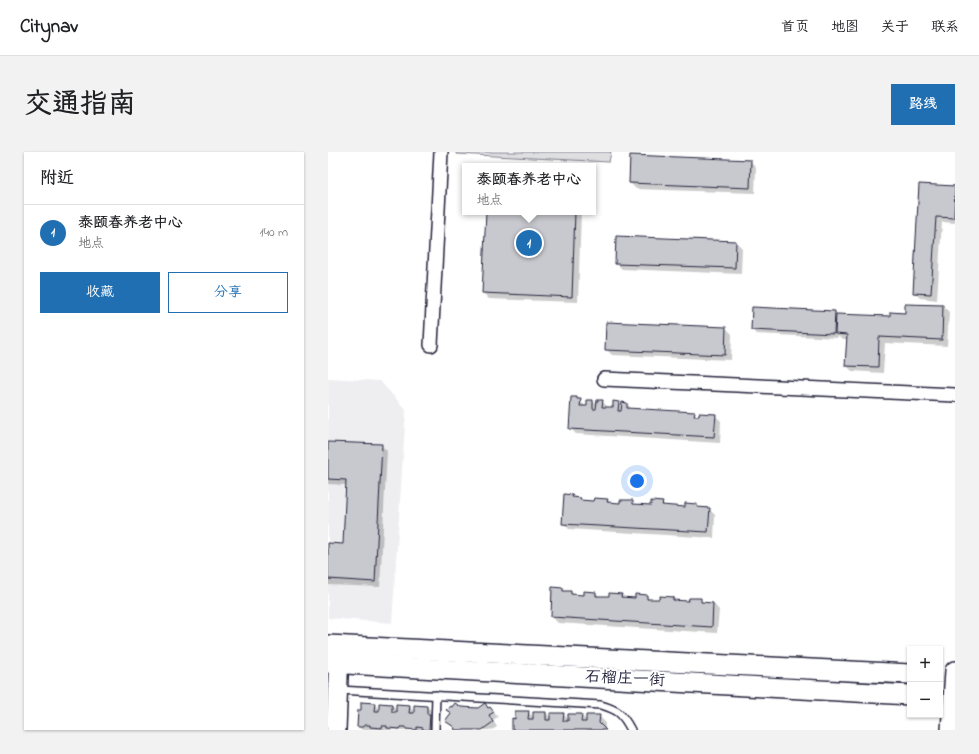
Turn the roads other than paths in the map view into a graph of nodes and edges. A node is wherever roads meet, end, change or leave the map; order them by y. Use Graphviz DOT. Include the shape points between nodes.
graph roads {
  1 [pos="441,152"];
  2 [pos="431,345"];
  3 [pos="604,379"];
  4 [pos="955,395"];
  5 [pos="334,654"];
  6 [pos="955,671"];
  7 [pos="907,674"];
  8 [pos="943,676"];
  9 [pos="955,676"];
  10 [pos="338,690"];
  11 [pos="436,695"];
  12 [pos="907,695"];
  13 [pos="950,697"];
  14 [pos="336,730"];
  15 [pos="435,730"];
  16 [pos="630,730"];
  17 [pos="951,730"];
  1 -- 2 [label="street"];
  3 -- 4 [label="street"];
  5 -- 7 [label="street, 石榴庄一街"];
  5 -- 10 [label="street"];
  5 -- 12 [label="street, 石榴庄一街"];
  6 -- 9 [label="street"];
  8 -- 9 [label="street"];
  9 -- 13 [label="street"];
  10 -- 11 [label="lane"];
  10 -- 14 [label="street"];
  11 -- 15 [label="lane"];
  11 -- 16 [label="lane" via="601,704 615,709"];
  13 -- 17 [label="street"];
}
